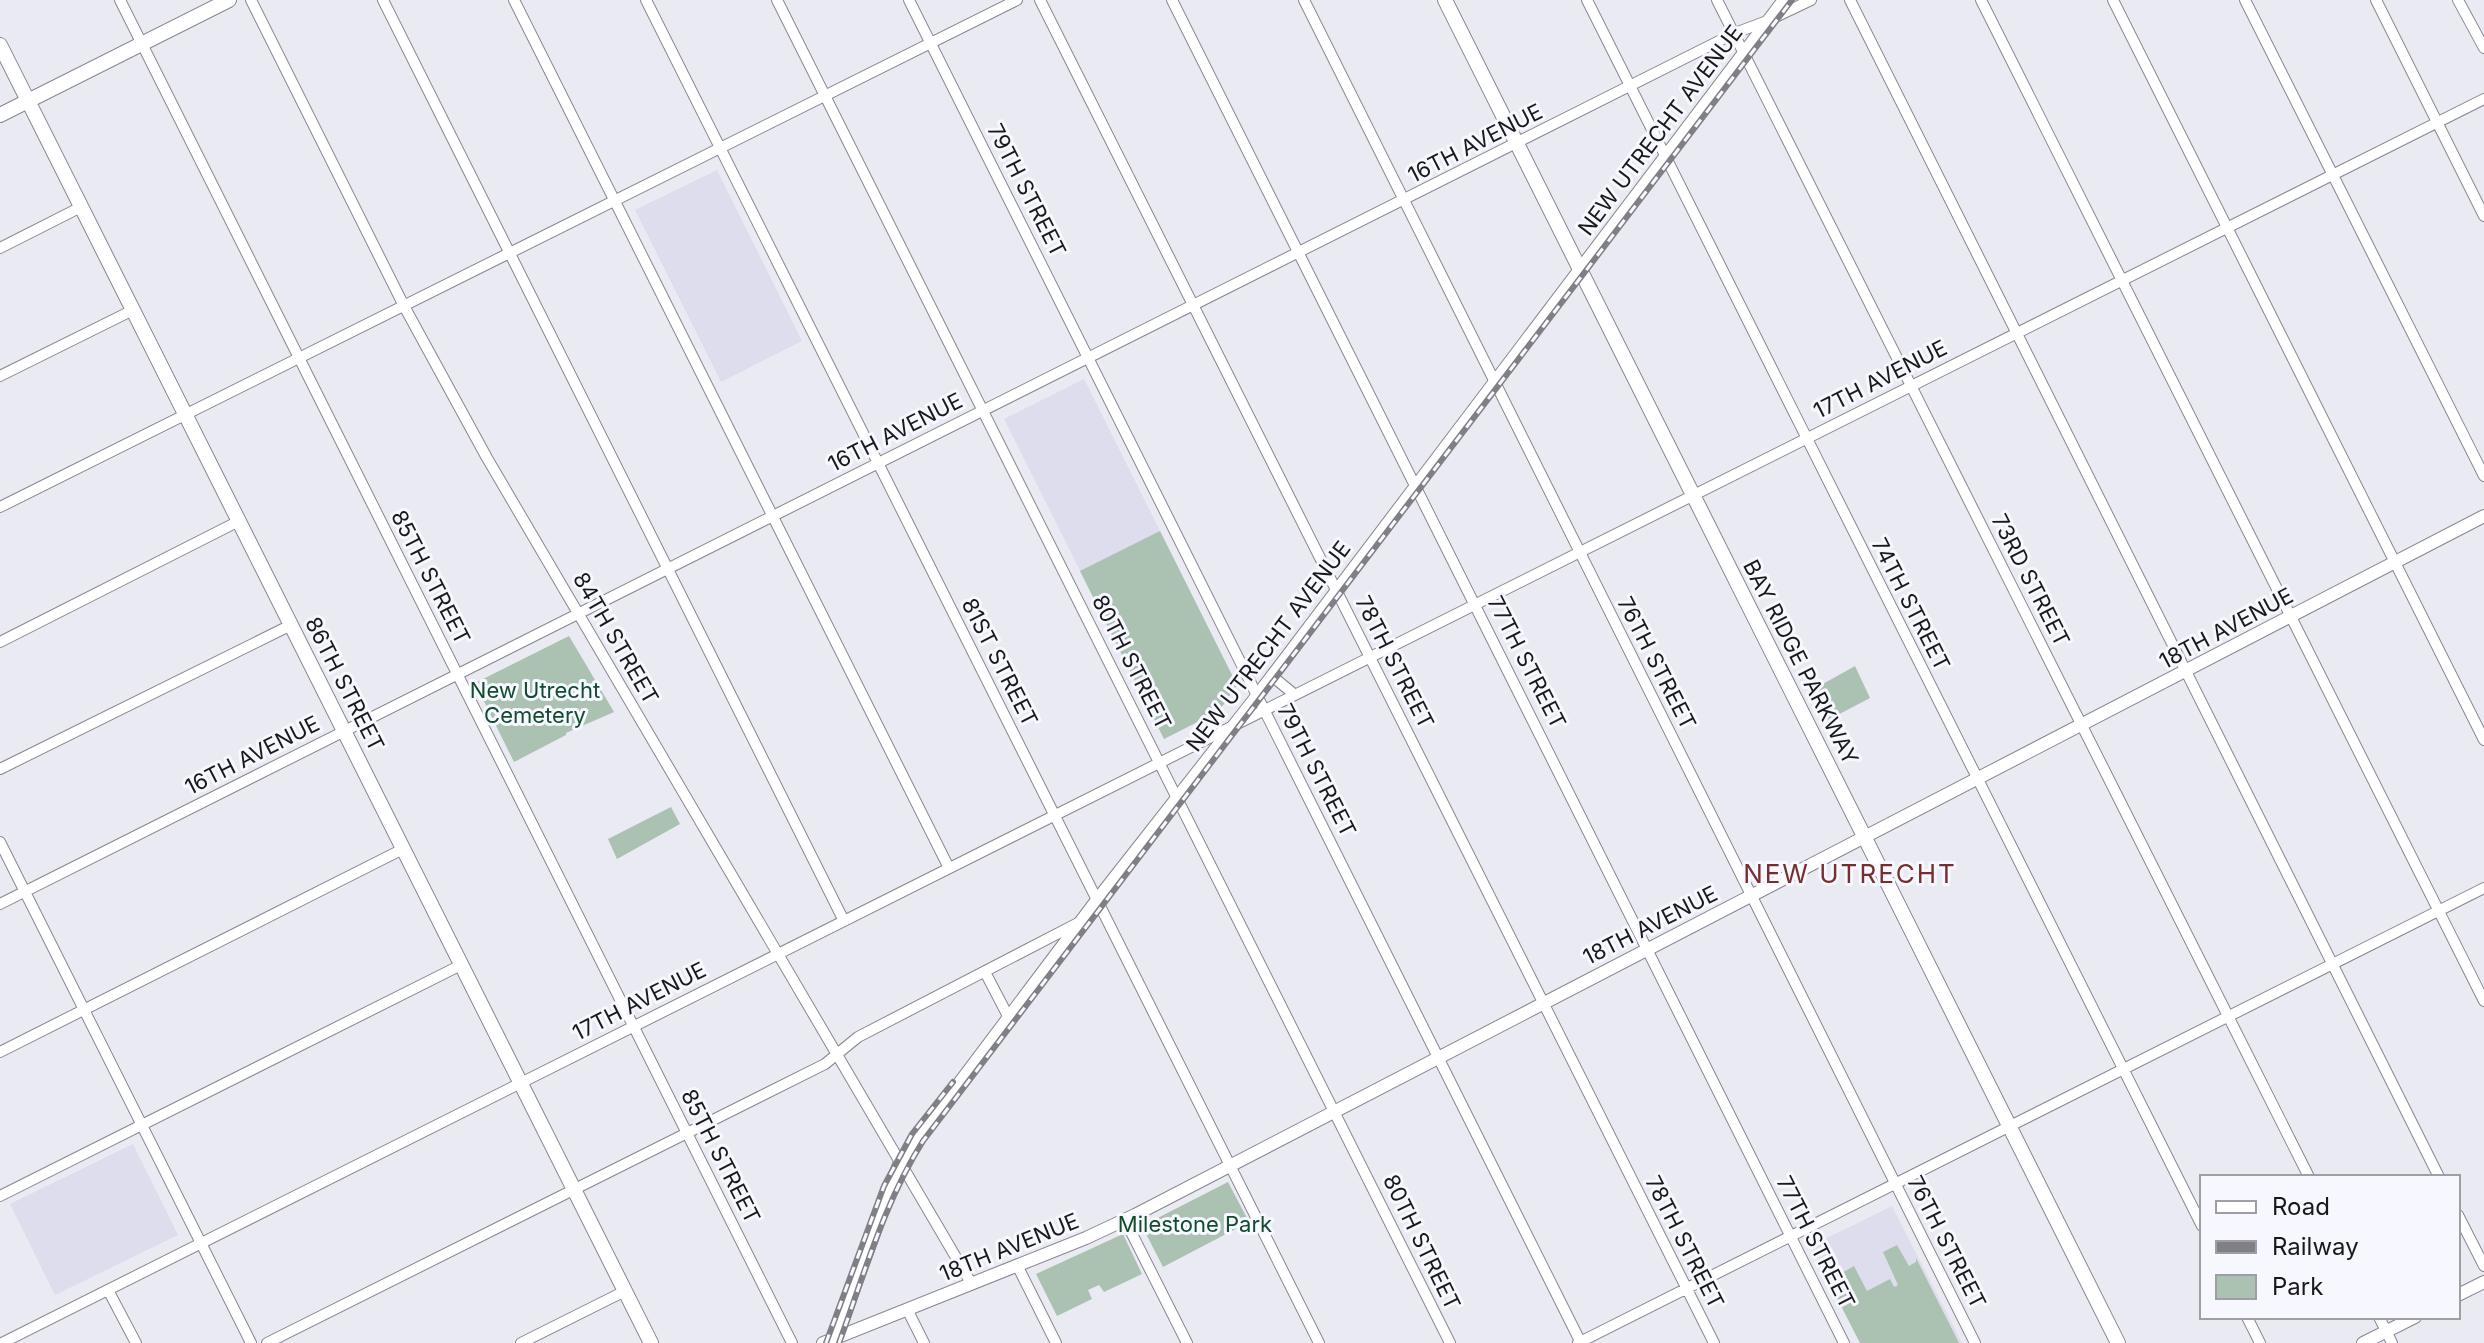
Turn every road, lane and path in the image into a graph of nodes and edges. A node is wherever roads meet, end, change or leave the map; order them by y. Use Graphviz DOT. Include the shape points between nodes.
graph roads {
  1 [pos="120,0"];
  2 [pos="229,0"];
  3 [pos="251,0"];
  4 [pos="383,0"];
  5 [pos="514,0"];
  6 [pos="646,0"];
  7 [pos="777,0"];
  8 [pos="909,0"];
  9 [pos="1017,0"];
  10 [pos="1040,0"];
  11 [pos="1172,0"];
  12 [pos="1304,0"];
  13 [pos="1445,0"];
  14 [pos="1587,0"];
  15 [pos="1717,0"];
  16 [pos="1784,0"];
  17 [pos="1811,0"];
  18 [pos="1850,0"];
  19 [pos="1981,0"];
  20 [pos="2113,0"];
  21 [pos="2245,0"];
  22 [pos="2376,0"];
  23 [pos="2458,0"];
  24 [pos="1767,21"];
  25 [pos="1735,33"];
  26 [pos="930,43"];
  27 [pos="142,44"];
  28 [pos="0,45"];
  29 [pos="2484,48"];
  30 [pos="1745,51"];
  31 [pos="1630,87"];
  32 [pos="825,96"];
  33 [pos="2484,99"];
  34 [pos="28,101"];
  35 [pos="0,115"];
  36 [pos="2438,123"];
  37 [pos="1517,144"];
  38 [pos="720,149"];
  39 [pos="1666,157"];
  40 [pos="2333,176"];
  41 [pos="615,201"];
  42 [pos="1404,201"];
  43 [pos="81,207"];
  44 [pos="2484,216"];
  45 [pos="2227,228"];
  46 [pos="0,248"];
  47 [pos="1299,253"];
  48 [pos="510,254"];
  49 [pos="1580,270"];
  50 [pos="2122,281"];
  51 [pos="404,306"];
  52 [pos="1194,306"];
  53 [pos="133,310"];
  54 [pos="2017,333"];
  55 [pos="1088,357"];
  56 [pos="299,358"];
  57 [pos="0,376"];
  58 [pos="1494,381"];
  59 [pos="1911,386"];
  60 [pos="984,409"];
  61 [pos="186,415"];
  62 [pos="1806,439"];
  63 [pos="878,464"];
  64 [pos="2484,476"];
  65 [pos="1415,485"];
  66 [pos="1693,496"];
  67 [pos="0,507"];
  68 [pos="773,515"];
  69 [pos="2484,516"];
  70 [pos="239,521"];
  71 [pos="1579,553"];
  72 [pos="2395,562"];
  73 [pos="668,568"];
  74 [pos="1336,591"];
  75 [pos="1475,604"];
  76 [pos="579,614"];
  77 [pos="2290,616"];
  78 [pos="291,625"];
  79 [pos="0,642"];
  80 [pos="1370,656"];
  81 [pos="2186,671"];
  82 [pos="458,675"];
  83 [pos="1272,676"];
  84 [pos="1295,695"];
  85 [pos="1257,696"];
  86 [pos="1265,710"];
  87 [pos="1234,726"];
  88 [pos="2081,726"];
  89 [pos="344,731"];
  90 [pos="2484,740"];
  91 [pos="1160,762"];
  92 [pos="0,769"];
  93 [pos="1977,780"];
  94 [pos="1178,798"];
  95 [pos="1055,814"];
  96 [pos="1866,837"];
  97 [pos="0,842"];
  98 [pos="403,849"];
  99 [pos="949,868"];
  100 [pos="2484,888"];
  101 [pos="25,891"];
  102 [pos="1753,894"];
  103 [pos="1097,900"];
  104 [pos="0,904"];
  105 [pos="2438,910"];
  106 [pos="844,921"];
  107 [pos="1080,922"];
  108 [pos="1647,949"];
  109 [pos="778,952"];
  110 [pos="461,965"];
  111 [pos="2333,965"];
  112 [pos="985,972"];
  113 [pos="2484,1001"];
  114 [pos="1543,1003"];
  115 [pos="84,1010"];
  116 [pos="2228,1015"];
  117 [pos="1009,1018"];
  118 [pos="634,1027"];
  119 [pos="0,1052"];
  120 [pos="838,1054"];
  121 [pos="1439,1057"];
  122 [pos="2123,1068"];
  123 [pos="521,1083"];
  124 [pos="1335,1111"];
  125 [pos="142,1125"];
  126 [pos="2010,1126"];
  127 [pos="687,1132"];
  128 [pos="900,1162"];
  129 [pos="1231,1165"];
  130 [pos="2308,1175"];
  131 [pos="2438,1175"];
  132 [pos="1896,1183"];
  133 [pos="574,1190"];
  134 [pos="0,1196"];
  135 [pos="2460,1219"];
  136 [pos="1125,1220"];
  137 [pos="2200,1222"];
  138 [pos="1791,1236"];
  139 [pos="201,1243"];
  140 [pos="1017,1265"];
  141 [pos="2484,1266"];
  142 [pos="2484,1282"];
  143 [pos="971,1283"];
  144 [pos="1686,1288"];
  145 [pos="108,1290"];
  146 [pos="625,1291"];
  147 [pos="2460,1294"];
  148 [pos="907,1309"];
  149 [pos="2248,1319"];
  150 [pos="2380,1319"];
  151 [pos="2412,1319"];
  152 [pos="2389,1337"];
  153 [pos="835,1340"];
  154 [pos="1580,1342"];
  155 [pos="2,1343"];
  156 [pos="136,1343"];
  157 [pos="251,1343"];
  158 [pos="267,1343"];
  159 [pos="521,1343"];
  160 [pos="651,1343"];
  161 [pos="792,1343"];
  162 [pos="823,1343"];
  163 [pos="924,1343"];
  164 [pos="1056,1343"];
  165 [pos="1187,1343"];
  166 [pos="1319,1343"];
  167 [pos="1450,1343"];
  168 [pos="1714,1343"];
  169 [pos="1844,1343"];
  170 [pos="1975,1343"];
  171 [pos="2118,1343"];
  172 [pos="2260,1343"];
  173 [pos="2363,1343"];
  1 -- 27 [label="street, 85TH STREET"];
  2 -- 27 [label="main road"];
  3 -- 51 [label="street, 84TH STREET"];
  4 -- 48 [label="street"];
  5 -- 41 [label="street"];
  6 -- 38 [label="street, 81ST STREET"];
  7 -- 32 [label="street, 80TH STREET"];
  8 -- 26 [label="street, 79TH STREET"];
  9 -- 26 [label="street"];
  10 -- 52 [label="street, 78TH STREET"];
  11 -- 47 [label="street, 77TH STREET"];
  12 -- 42 [label="street, 76TH STREET"];
  13 -- 37 [label="main road, BAY RIDGE PARKWAY"];
  14 -- 31 [label="street, 74TH STREET"];
  15 -- 25 [label="street, 73RD STREET"];
  16 -- 24 [label="street, NEW UTRECHT AVENUE"];
  17 -- 24 [label="street, 16TH AVENUE"];
  18 -- 54 [label="street"];
  19 -- 50 [label="street"];
  20 -- 45 [label="street"];
  21 -- 40 [label="street"];
  22 -- 36 [label="street"];
  23 -- 29 [label="street"];
  24 -- 25 [label="street, 16TH AVENUE"];
  24 -- 30 [label="street, NEW UTRECHT AVENUE"];
  25 -- 30 [label="street, 73RD STREET"];
  25 -- 31 [label="street, 16TH AVENUE"];
  26 -- 32 [label="street"];
  26 -- 55 [label="street, 79TH STREET"];
  27 -- 34 [label="main road"];
  27 -- 56 [label="street, 85TH STREET"];
  28 -- 34 [label="main road, 86TH STREET"];
  30 -- 39 [label="street, NEW UTRECHT AVENUE"];
  30 -- 59 [label="street, 73RD STREET"];
  31 -- 37 [label="street, 16TH AVENUE"];
  31 -- 39 [label="street, 74TH STREET"];
  32 -- 38 [label="street"];
  32 -- 60 [label="street, 80TH STREET"];
  33 -- 36 [label="street, 17TH AVENUE"];
  34 -- 35 [label="main road"];
  34 -- 43 [label="main road, 86TH STREET"];
  36 -- 40 [label="street, 17TH AVENUE"];
  36 -- 44 [label="street"];
  37 -- 42 [label="street, 16TH AVENUE"];
  37 -- 49 [label="main road, BAY RIDGE PARKWAY"];
  38 -- 41 [label="street"];
  38 -- 63 [label="street, 81ST STREET"];
  39 -- 49 [label="street, NEW UTRECHT AVENUE"];
  39 -- 62 [label="street, 74TH STREET"];
  40 -- 45 [label="street, 17TH AVENUE"];
  40 -- 64 [label="street"];
  41 -- 48 [label="street"];
  41 -- 68 [label="street"];
  42 -- 47 [label="street, 16TH AVENUE"];
  42 -- 58 [label="street, 76TH STREET"];
  43 -- 46 [label="street"];
  43 -- 53 [label="main road, 86TH STREET"];
  45 -- 50 [label="street, 17TH AVENUE"];
  45 -- 72 [label="street"];
  47 -- 52 [label="street, 16TH AVENUE"];
  47 -- 65 [label="street, 77TH STREET"];
  48 -- 51 [label="street"];
  48 -- 73 [label="street"];
  49 -- 58 [label="street, NEW UTRECHT AVENUE"];
  49 -- 66 [label="main road, BAY RIDGE PARKWAY"];
  50 -- 54 [label="street, 17TH AVENUE"];
  50 -- 77 [label="street"];
  51 -- 56 [label="street"];
  51 -- 76 [label="street, 84TH STREET"];
  52 -- 55 [label="street, 16TH AVENUE"];
  52 -- 74 [label="street, 78TH STREET"];
  53 -- 57 [label="street"];
  53 -- 61 [label="main road, 86TH STREET"];
  54 -- 59 [label="street, 17TH AVENUE"];
  54 -- 81 [label="street"];
  55 -- 60 [label="street, 16TH AVENUE"];
  55 -- 85 [label="street, 79TH STREET"];
  56 -- 61 [label="street"];
  56 -- 82 [label="street, 85TH STREET"];
  58 -- 65 [label="street, NEW UTRECHT AVENUE"];
  58 -- 71 [label="street, 76TH STREET"];
  59 -- 62 [label="street, 17TH AVENUE"];
  59 -- 88 [label="street, 73RD STREET"];
  60 -- 63 [label="street, 16TH AVENUE"];
  60 -- 91 [label="street, 80TH STREET"];
  61 -- 67 [label="street"];
  61 -- 70 [label="main road, 86TH STREET"];
  62 -- 66 [label="street, 17TH AVENUE"];
  62 -- 93 [label="street, 74TH STREET"];
  63 -- 68 [label="street, 16TH AVENUE"];
  63 -- 95 [label="street, 81ST STREET"];
  65 -- 74 [label="street, NEW UTRECHT AVENUE"];
  65 -- 75 [label="street, 77TH STREET"];
  66 -- 71 [label="street, 17TH AVENUE"];
  66 -- 96 [label="main road, BAY RIDGE PARKWAY"];
  68 -- 73 [label="street, 16TH AVENUE"];
  68 -- 99 [label="street"];
  69 -- 72 [label="street, 18TH AVENUE"];
  70 -- 78 [label="main road, 86TH STREET"];
  70 -- 79 [label="street"];
  71 -- 75 [label="street, 17TH AVENUE"];
  71 -- 102 [label="street, 76TH STREET"];
  72 -- 77 [label="street, 18TH AVENUE"];
  72 -- 90 [label="street"];
  73 -- 76 [label="street, 16TH AVENUE"];
  73 -- 106 [label="street"];
  74 -- 80 [label="street, 78TH STREET"];
  74 -- 83 [label="street, NEW UTRECHT AVENUE"];
  75 -- 80 [label="street, 17TH AVENUE"];
  75 -- 108 [label="street, 77TH STREET"];
  76 -- 82 [label="street, 16TH AVENUE"];
  76 -- 109 [label="street, 84TH STREET"];
  77 -- 81 [label="street, 18TH AVENUE"];
  77 -- 105 [label="street"];
  78 -- 89 [label="main road, 86TH STREET"];
  78 -- 92 [label="street"];
  80 -- 84 [label="street, 17TH AVENUE"];
  80 -- 114 [label="street, 78TH STREET"];
  81 -- 88 [label="street, 18TH AVENUE"];
  81 -- 111 [label="street"];
  82 -- 89 [label="street, 16TH AVENUE"];
  82 -- 118 [label="street, 85TH STREET"];
  83 -- 84 [label="street"];
  83 -- 85 [label="street, NEW UTRECHT AVENUE"];
  84 -- 86 [label="street, 17TH AVENUE"];
  85 -- 86 [label="street, 79TH STREET"];
  85 -- 87 [label="street, NEW UTRECHT AVENUE"];
  86 -- 87 [label="street, 17TH AVENUE"];
  86 -- 121 [label="street, 79TH STREET"];
  87 -- 91 [label="street, 17TH AVENUE"];
  87 -- 94 [label="street, NEW UTRECHT AVENUE"];
  88 -- 93 [label="street, 18TH AVENUE"];
  88 -- 116 [label="street, 73RD STREET"];
  89 -- 98 [label="main road, 86TH STREET"];
  89 -- 101 [label="street, 16TH AVENUE"];
  91 -- 94 [label="street, 80TH STREET"];
  91 -- 95 [label="street, 17TH AVENUE"];
  93 -- 96 [label="street, 18TH AVENUE"];
  93 -- 122 [label="street, 74TH STREET"];
  94 -- 103 [label="street, NEW UTRECHT AVENUE"];
  94 -- 124 [label="street, 80TH STREET"];
  95 -- 99 [label="street, 17TH AVENUE"];
  95 -- 103 [label="street, 81ST STREET"];
  96 -- 102 [label="street, 18TH AVENUE"];
  96 -- 126 [label="main road, BAY RIDGE PARKWAY"];
  97 -- 101 [label="street"];
  98 -- 110 [label="main road, 86TH STREET"];
  98 -- 115 [label="street"];
  99 -- 106 [label="street, 17TH AVENUE"];
  100 -- 105 [label="street"];
  101 -- 104 [label="street, 16TH AVENUE"];
  101 -- 115 [label="street"];
  102 -- 108 [label="street, 18TH AVENUE"];
  102 -- 132 [label="street, 76TH STREET"];
  103 -- 107 [label="street, NEW UTRECHT AVENUE"];
  103 -- 129 [label="street, 81ST STREET"];
  105 -- 111 [label="street"];
  105 -- 113 [label="street"];
  106 -- 109 [label="street, 17TH AVENUE"];
  107 -- 112 [label="street"];
  107 -- 117 [label="street, NEW UTRECHT AVENUE"];
  108 -- 114 [label="street, 18TH AVENUE"];
  108 -- 138 [label="street, 77TH STREET"];
  109 -- 118 [label="street, 17TH AVENUE"];
  109 -- 120 [label="street, 84TH STREET"];
  110 -- 123 [label="main road, 86TH STREET"];
  110 -- 125 [label="street"];
  111 -- 116 [label="street"];
  111 -- 131 [label="street"];
  112 -- 117 [label="street"];
  112 -- 120 [label="street" via="858,1037"];
  114 -- 121 [label="street, 18TH AVENUE"];
  114 -- 144 [label="street, 78TH STREET"];
  115 -- 119 [label="street"];
  115 -- 125 [label="street"];
  116 -- 122 [label="street"];
  116 -- 130 [label="street, 73RD STREET"];
  117 -- 128 [label="street, NEW UTRECHT AVENUE"];
  118 -- 123 [label="street, 17TH AVENUE"];
  118 -- 127 [label="street, 85TH STREET"];
  120 -- 127 [label="street"];
  120 -- 128 [label="street, 84TH STREET"];
  121 -- 124 [label="street, 18TH AVENUE"];
  121 -- 154 [label="street, 79TH STREET"];
  122 -- 126 [label="street"];
  122 -- 137 [label="street, 74TH STREET"];
  123 -- 133 [label="main road, 86TH STREET"];
  123 -- 139 [label="street, 17TH AVENUE"];
  124 -- 129 [label="street, 18TH AVENUE"];
  124 -- 167 [label="street, 80TH STREET"];
  125 -- 134 [label="street"];
  125 -- 139 [label="street"];
  126 -- 132 [label="street"];
  126 -- 171 [label="main road, BAY RIDGE PARKWAY"];
  127 -- 133 [label="street"];
  127 -- 161 [label="street, 85TH STREET"];
  128 -- 143 [label="street, 84TH STREET"];
  128 -- 153 [label="street, NEW UTRECHT AVENUE"];
  129 -- 136 [label="street, 18TH AVENUE"];
  129 -- 166 [label="street, 81ST STREET"];
  132 -- 138 [label="street"];
  132 -- 170 [label="street, 76TH STREET"];
  133 -- 146 [label="main road, 86TH STREET"];
  133 -- 158 [label="street"];
  135 -- 141 [label="street"];
  136 -- 140 [label="street, 18TH AVENUE"];
  136 -- 165 [label="street"];
  138 -- 144 [label="street"];
  138 -- 169 [label="street, 77TH STREET"];
  139 -- 145 [label="street, 17TH AVENUE"];
  139 -- 157 [label="street"];
  140 -- 143 [label="street, 18TH AVENUE"];
  140 -- 164 [label="street"];
  142 -- 147 [label="street"];
  143 -- 148 [label="street, 18TH AVENUE"];
  144 -- 154 [label="street"];
  144 -- 168 [label="street, 78TH STREET"];
  145 -- 155 [label="street, 17TH AVENUE"];
  145 -- 156 [label="street"];
  146 -- 159 [label="street"];
  146 -- 160 [label="main road, 86TH STREET"];
  148 -- 153 [label="street, 18TH AVENUE"];
  148 -- 163 [label="street"];
  149 -- 172 [label="street"];
  150 -- 152 [label="street"];
  151 -- 152 [label="street"];
  152 -- 173 [label="street"];
  153 -- 162 [label="street, 18TH AVENUE"];
}
